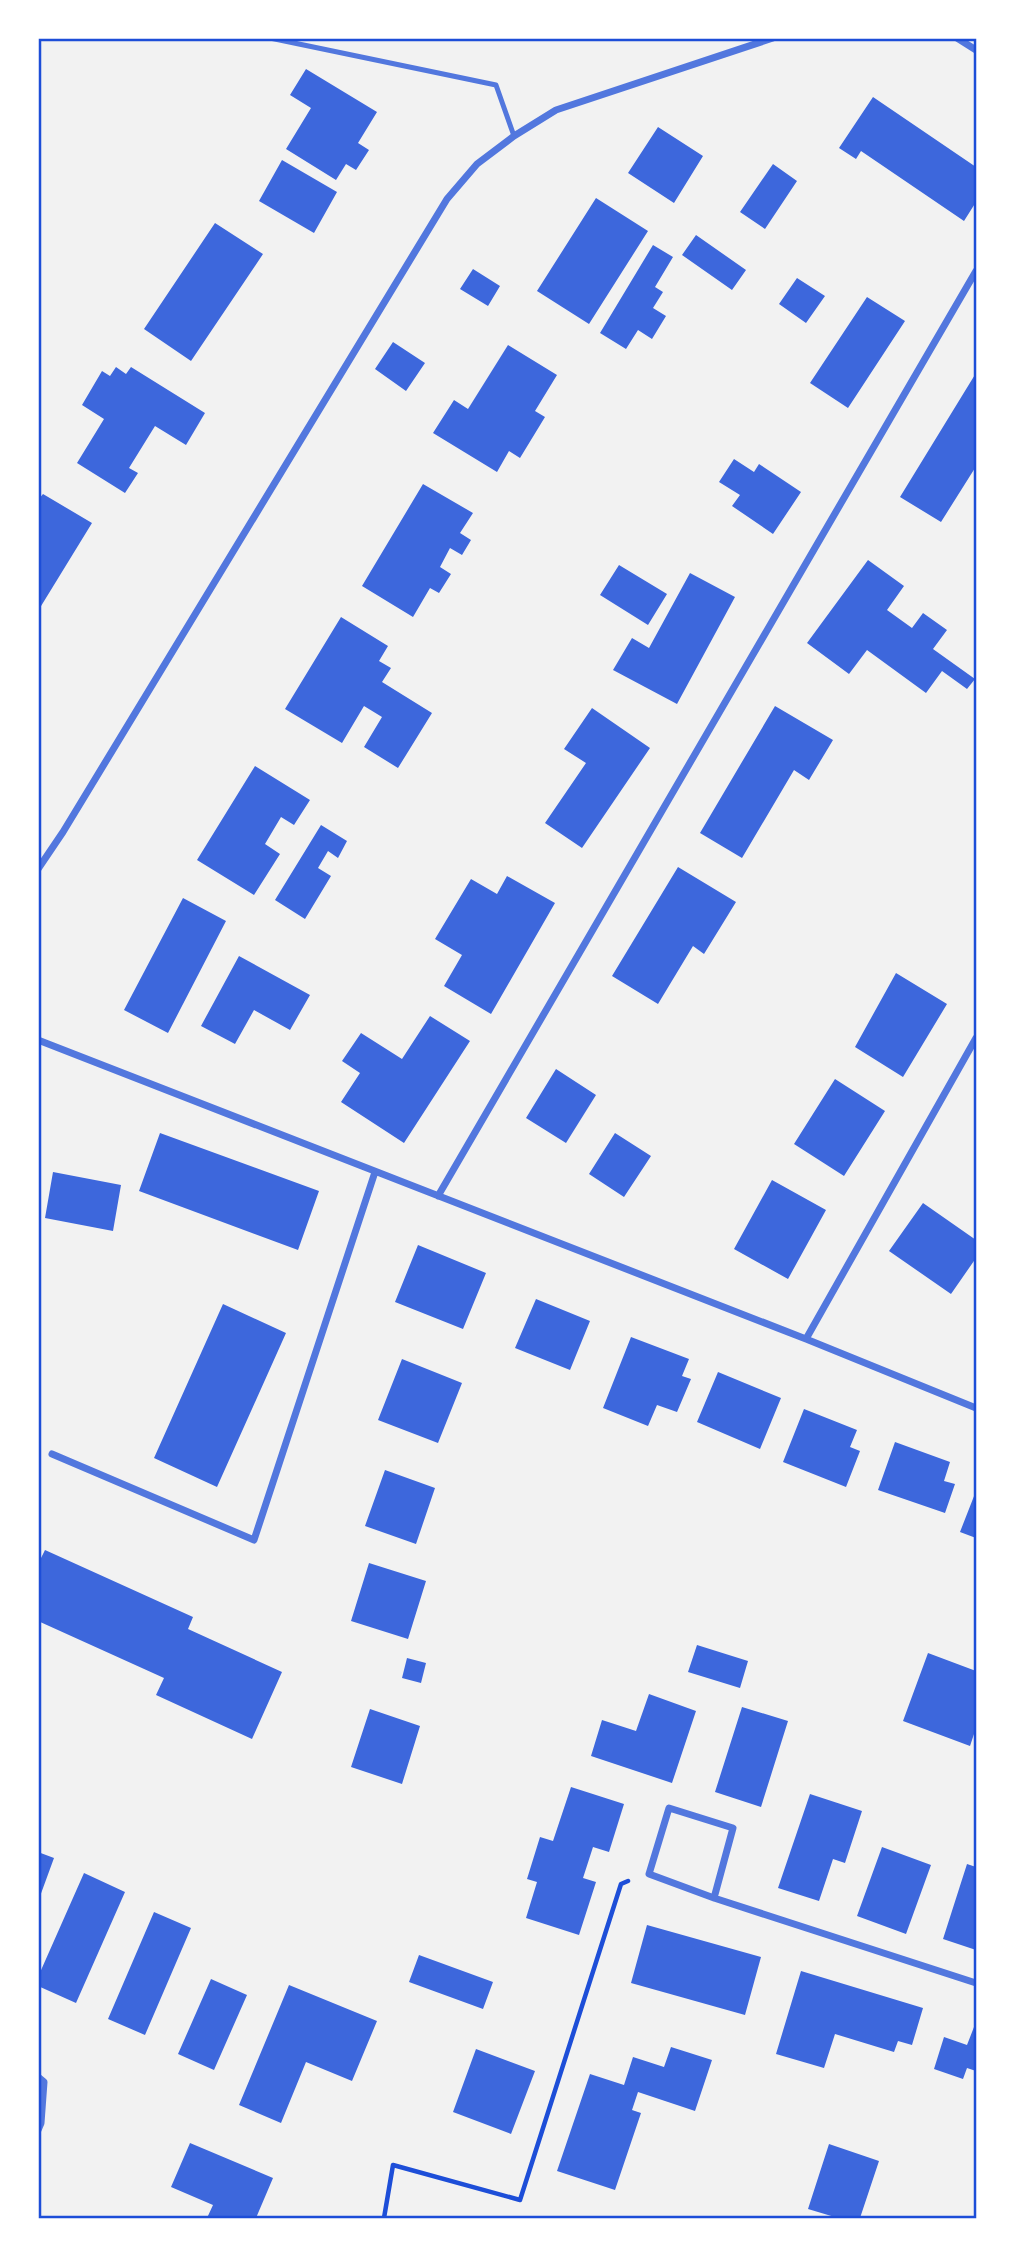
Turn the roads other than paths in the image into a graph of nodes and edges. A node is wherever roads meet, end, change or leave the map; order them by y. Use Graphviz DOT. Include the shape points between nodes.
graph roads {
  1 [pos="270,38"];
  2 [pos="773,38"];
  3 [pos="957,38"];
  4 [pos="976,50"];
  5 [pos="514,136"];
  6 [pos="976,271"];
  7 [pos="38,869"];
  8 [pos="976,1038"];
  9 [pos="38,1040"];
  10 [pos="375,1172"];
  11 [pos="438,1196"];
  12 [pos="806,1339"];
  13 [pos="976,1408"];
  14 [pos="52,1454"];
  15 [pos="714,1898"];
  16 [pos="976,1983"];
  17 [pos="38,2077"];
  18 [pos="38,2130"];
  1 -- 5 [label="lane" via="496,85"];
  2 -- 5 [label="street" via="556,110"];
  3 -- 4 [label="street"];
  5 -- 7 [label="street" via="477,164 447,199"];
  6 -- 11 [label="street"];
  8 -- 12 [label="street"];
  9 -- 10 [label="street"];
  10 -- 11 [label="street"];
  10 -- 14 [label="street" via="254,1540"];
  11 -- 12 [label="street"];
  12 -- 13 [label="street"];
  15 -- 15 [label="street" via="649,1874 669,1808 733,1828"];
  15 -- 16 [label="street"];
  17 -- 18 [label="street" via="44,2082"];
}
